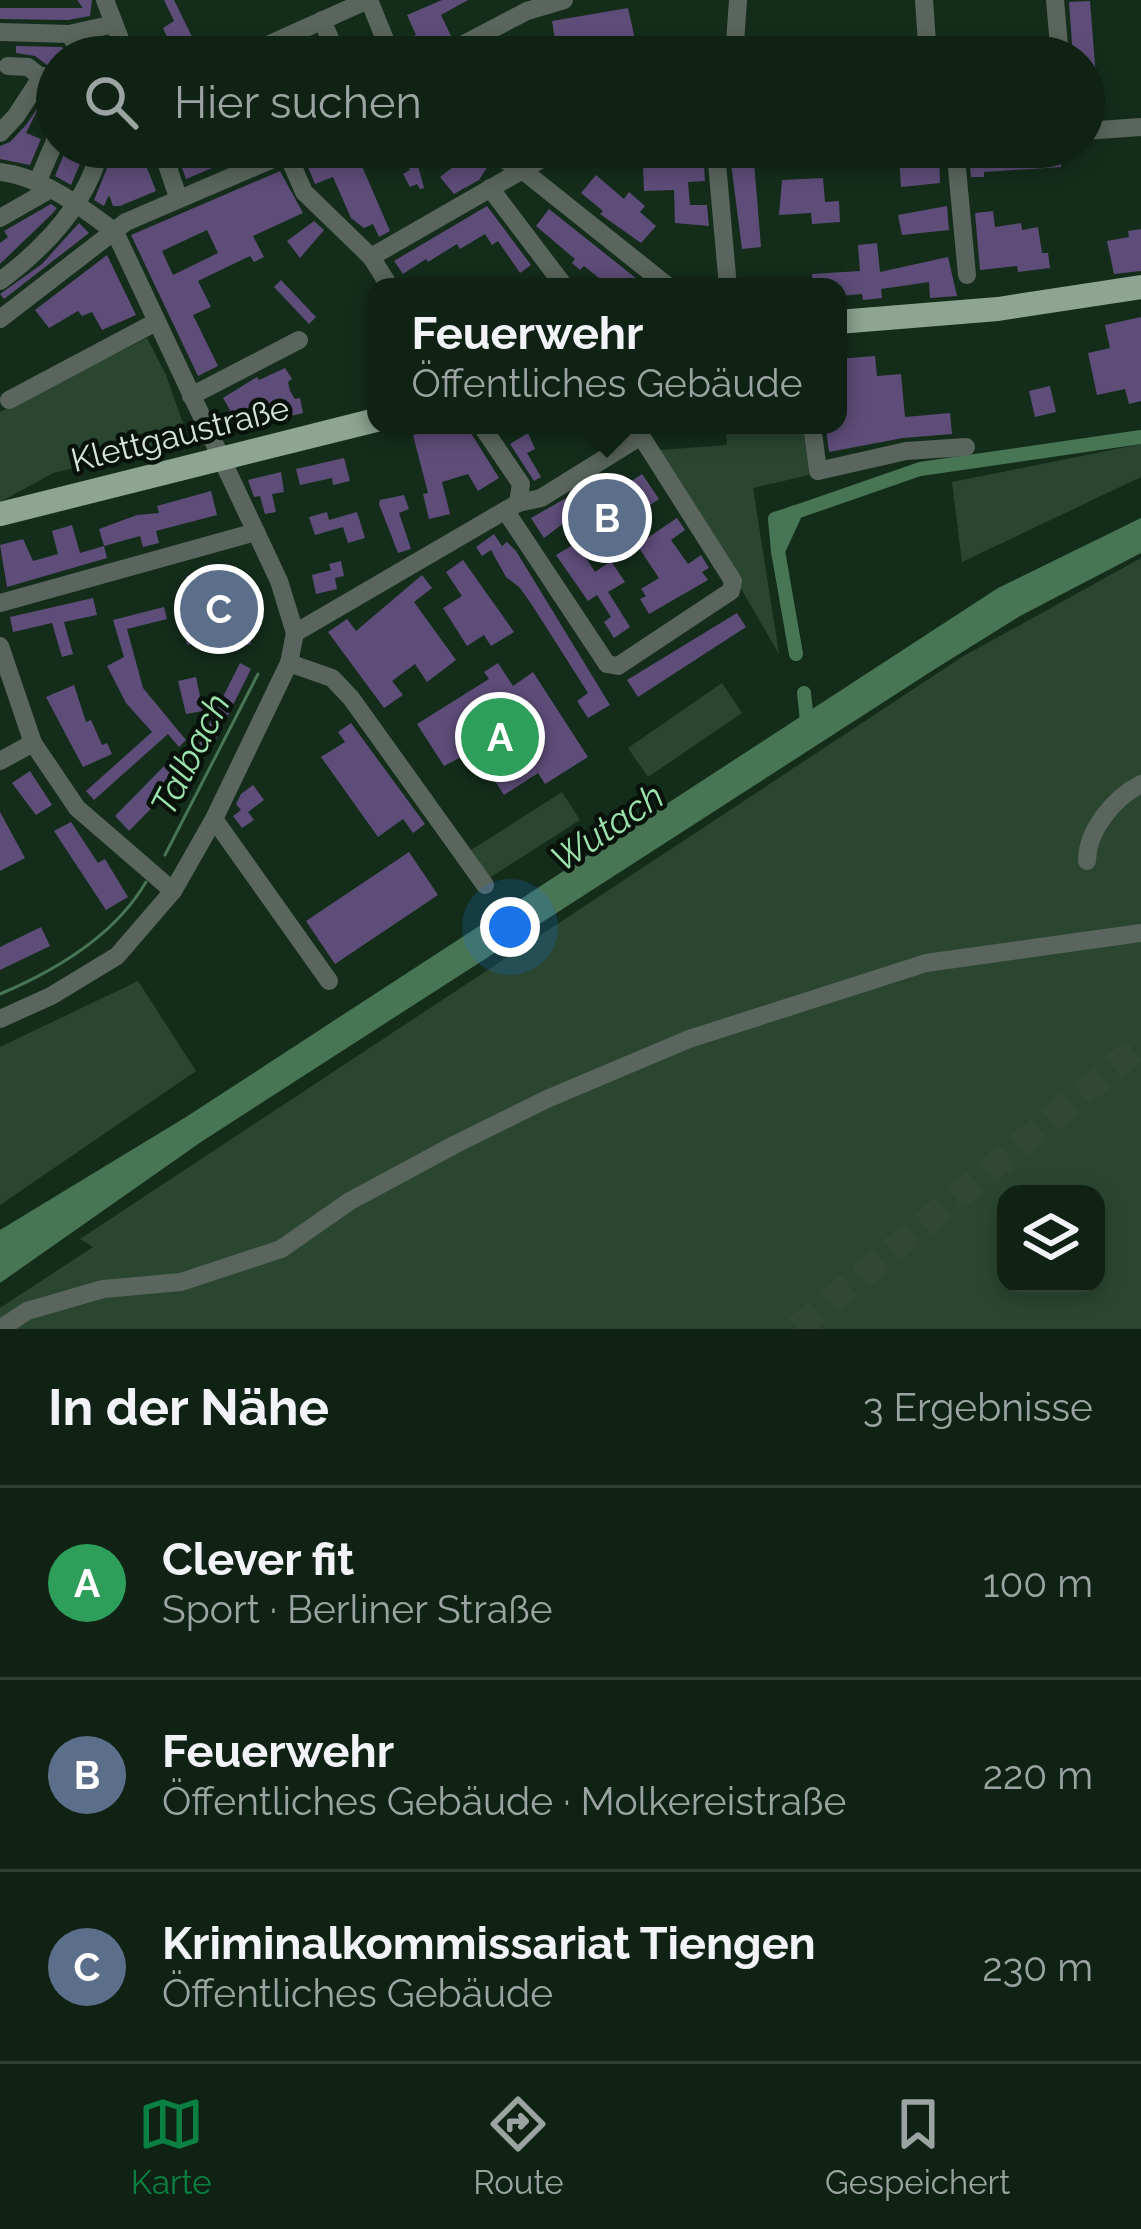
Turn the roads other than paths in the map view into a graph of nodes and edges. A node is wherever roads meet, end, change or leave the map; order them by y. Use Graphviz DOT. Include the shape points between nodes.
graph roads {
  1 [pos="104,0"];
  2 [pos="564,0"];
  3 [pos="738,0"];
  4 [pos="925,0"];
  5 [pos="1055,0"];
  6 [pos="554,1"];
  7 [pos="359,2"];
  8 [pos="524,6"];
  9 [pos="322,20"];
  10 [pos="114,24"];
  11 [pos="1,32"];
  12 [pos="69,34"];
  13 [pos="119,36"];
  14 [pos="287,36"];
  15 [pos="329,36"];
  16 [pos="379,36"];
  17 [pos="474,36"];
  18 [pos="735,36"];
  19 [pos="927,36"];
  20 [pos="1058,36"];
  21 [pos="36,74"];
  22 [pos="4,75"];
  23 [pos="0,99"];
  24 [pos="36,99"];
  25 [pos="16,116"];
  26 [pos="1141,127"];
  27 [pos="1105,130"];
  28 [pos="0,133"];
  29 [pos="48,168"];
  30 [pos="92,168"];
  31 [pos="168,168"];
  32 [pos="250,168"];
  33 [pos="298,168"];
  34 [pos="725,168"];
  35 [pos="957,168"];
  36 [pos="521,169"];
  37 [pos="0,172"];
  38 [pos="43,187"];
  39 [pos="490,188"];
  40 [pos="178,197"];
  41 [pos="77,204"];
  42 [pos="0,218"];
  43 [pos="115,232"];
  44 [pos="370,257"];
  45 [pos="967,275"];
  46 [pos="384,278"];
  47 [pos="558,278"];
  48 [pos="658,278"];
  49 [pos="728,278"];
  50 [pos="0,281"];
  51 [pos="1141,287"];
  52 [pos="0,320"];
  53 [pos="847,321"];
  54 [pos="156,322"];
  55 [pos="299,340"];
  56 [pos="191,396"];
  57 [pos="9,400"];
  58 [pos="367,422"];
  59 [pos="487,434"];
  60 [pos="637,434"];
  61 [pos="643,434"];
  62 [pos="813,434"];
  63 [pos="966,447"];
  64 [pos="220,458"];
  65 [pos="512,508"];
  66 [pos="0,514"];
  67 [pos="256,532"];
  68 [pos="0,603"];
  69 [pos="295,633"];
  70 [pos="0,646"];
  71 [pos="290,664"];
  72 [pos="33,743"];
  73 [pos="0,761"];
  74 [pos="1141,784"];
  75 [pos="214,819"];
  76 [pos="1087,861"];
  77 [pos="484,884"];
  78 [pos="173,891"];
  79 [pos="1141,933"];
  80 [pos="329,981"];
  81 [pos="0,1018"];
  82 [pos="0,1329"];
  1 -- 10 [label="street"];
  2 -- 6 [label="street"];
  3 -- 18 [label="street"];
  4 -- 19 [label="street"];
  5 -- 20 [label="street"];
  6 -- 8 [label="street"];
  7 -- 9 [label="street"];
  7 -- 16 [label="street"];
  8 -- 17 [label="street"];
  9 -- 14 [label="street"];
  9 -- 15 [label="street"];
  10 -- 12 [label="street"];
  10 -- 13 [label="street"];
  11 -- 12 [label="street"];
  11 -- 22 [label="street"];
  21 -- 22 [label="street" via="28,67"];
  23 -- 25 [label="street"];
  24 -- 25 [label="street"];
  25 -- 28 [label="street"];
  26 -- 27 [label="street"];
  29 -- 38 [label="street"];
  30 -- 41 [label="street"];
  31 -- 40 [label="street"];
  32 -- 40 [label="street"];
  33 -- 44 [label="street" via="304,192"];
  34 -- 49 [label="street"];
  35 -- 45 [label="street"];
  36 -- 39 [label="street"];
  36 -- 48 [label="street"];
  37 -- 38 [label="street"];
  38 -- 41 [label="street"];
  38 -- 42 [label="street"];
  39 -- 44 [label="street"];
  39 -- 47 [label="street"];
  40 -- 43 [label="street"];
  41 -- 43 [label="street"];
  41 -- 50 [label="street"];
  43 -- 52 [label="street"];
  43 -- 54 [label="street"];
  44 -- 46 [label="street"];
  51 -- 53 [label="main road"];
  54 -- 56 [label="street"];
  54 -- 57 [label="street"];
  55 -- 56 [label="street"];
  56 -- 64 [label="street"];
  58 -- 64 [label="main road, Klettgaustraße"];
  59 -- 65 [label="street" via="521,484"];
  60 -- 65 [label="street" via="541,498"];
  61 -- 65 [label="street" via="734,581 731,592 618,666 607,664"];
  62 -- 63 [label="street" via="818,470"];
  64 -- 66 [label="main road, Klettgaustraße"];
  64 -- 67 [label="street"];
  65 -- 69 [label="street"];
  67 -- 68 [label="street"];
  67 -- 69 [label="street"];
  69 -- 71 [label="street"];
  70 -- 72 [label="street"];
  71 -- 75 [label="street"];
  71 -- 77 [label="street" via="332,678 350,698"];
  72 -- 73 [label="street"];
  72 -- 78 [label="street" via="77,808"];
  74 -- 76 [label="street" via="1114,803 1087,842"];
  75 -- 78 [label="street"];
  75 -- 80 [label="street"];
  78 -- 81 [label="street" via="144,937 51,997"];
  79 -- 82 [label="street" via="926,963 730,1025 547,1099 350,1201 281,1249 181,1282 103,1289 27,1311"];
}
